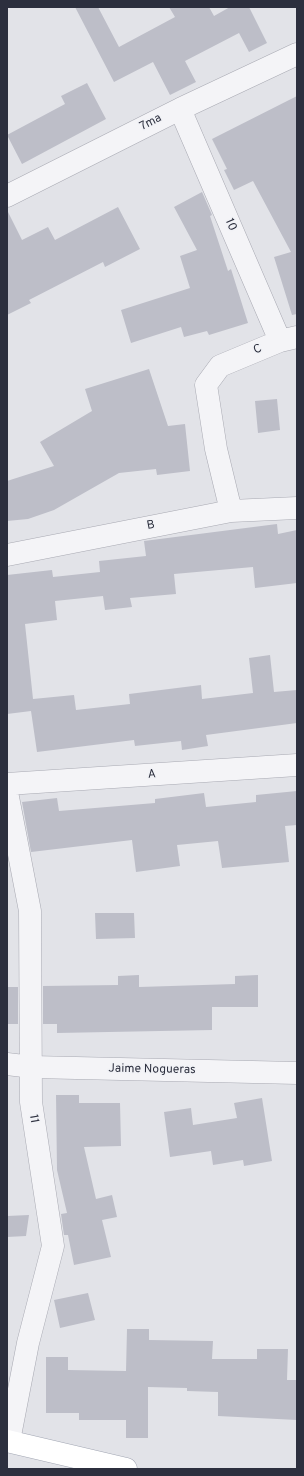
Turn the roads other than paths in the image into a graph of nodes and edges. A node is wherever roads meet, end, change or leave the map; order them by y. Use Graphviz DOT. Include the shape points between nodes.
graph roads {
  1 [pos="297,54"];
  2 [pos="180,108"];
  3 [pos="7,196"];
  4 [pos="288,339"];
  5 [pos="297,508"];
  6 [pos="231,511"];
  7 [pos="7,555"];
  8 [pos="297,765"];
  9 [pos="7,784"];
  10 [pos="7,792"];
  11 [pos="7,1064"];
  12 [pos="32,1067"];
  13 [pos="297,1073"];
  14 [pos="31,1102"];
  15 [pos="8,1441"];
  16 [pos="126,1469"];
  1 -- 2 [label="street, 7ma"];
  2 -- 3 [label="street, 7ma"];
  2 -- 4 [label="street, 10"];
  4 -- 6 [label="street, C" via="220,366 206,385 216,449"];
  5 -- 6 [label="street, B"];
  6 -- 7 [label="street, B"];
  8 -- 9 [label="street, A"];
  10 -- 12 [label="street, 11" via="30,911"];
  11 -- 12 [label="street, Jaime Nogueras"];
  11 -- 14 [label="street"];
  12 -- 13 [label="street, Jaime Nogueras"];
  12 -- 14 [label="street, 11"];
  14 -- 15 [label="street, 11" via="54,1246 28,1343"];
  15 -- 16 [label="main road"];
}
